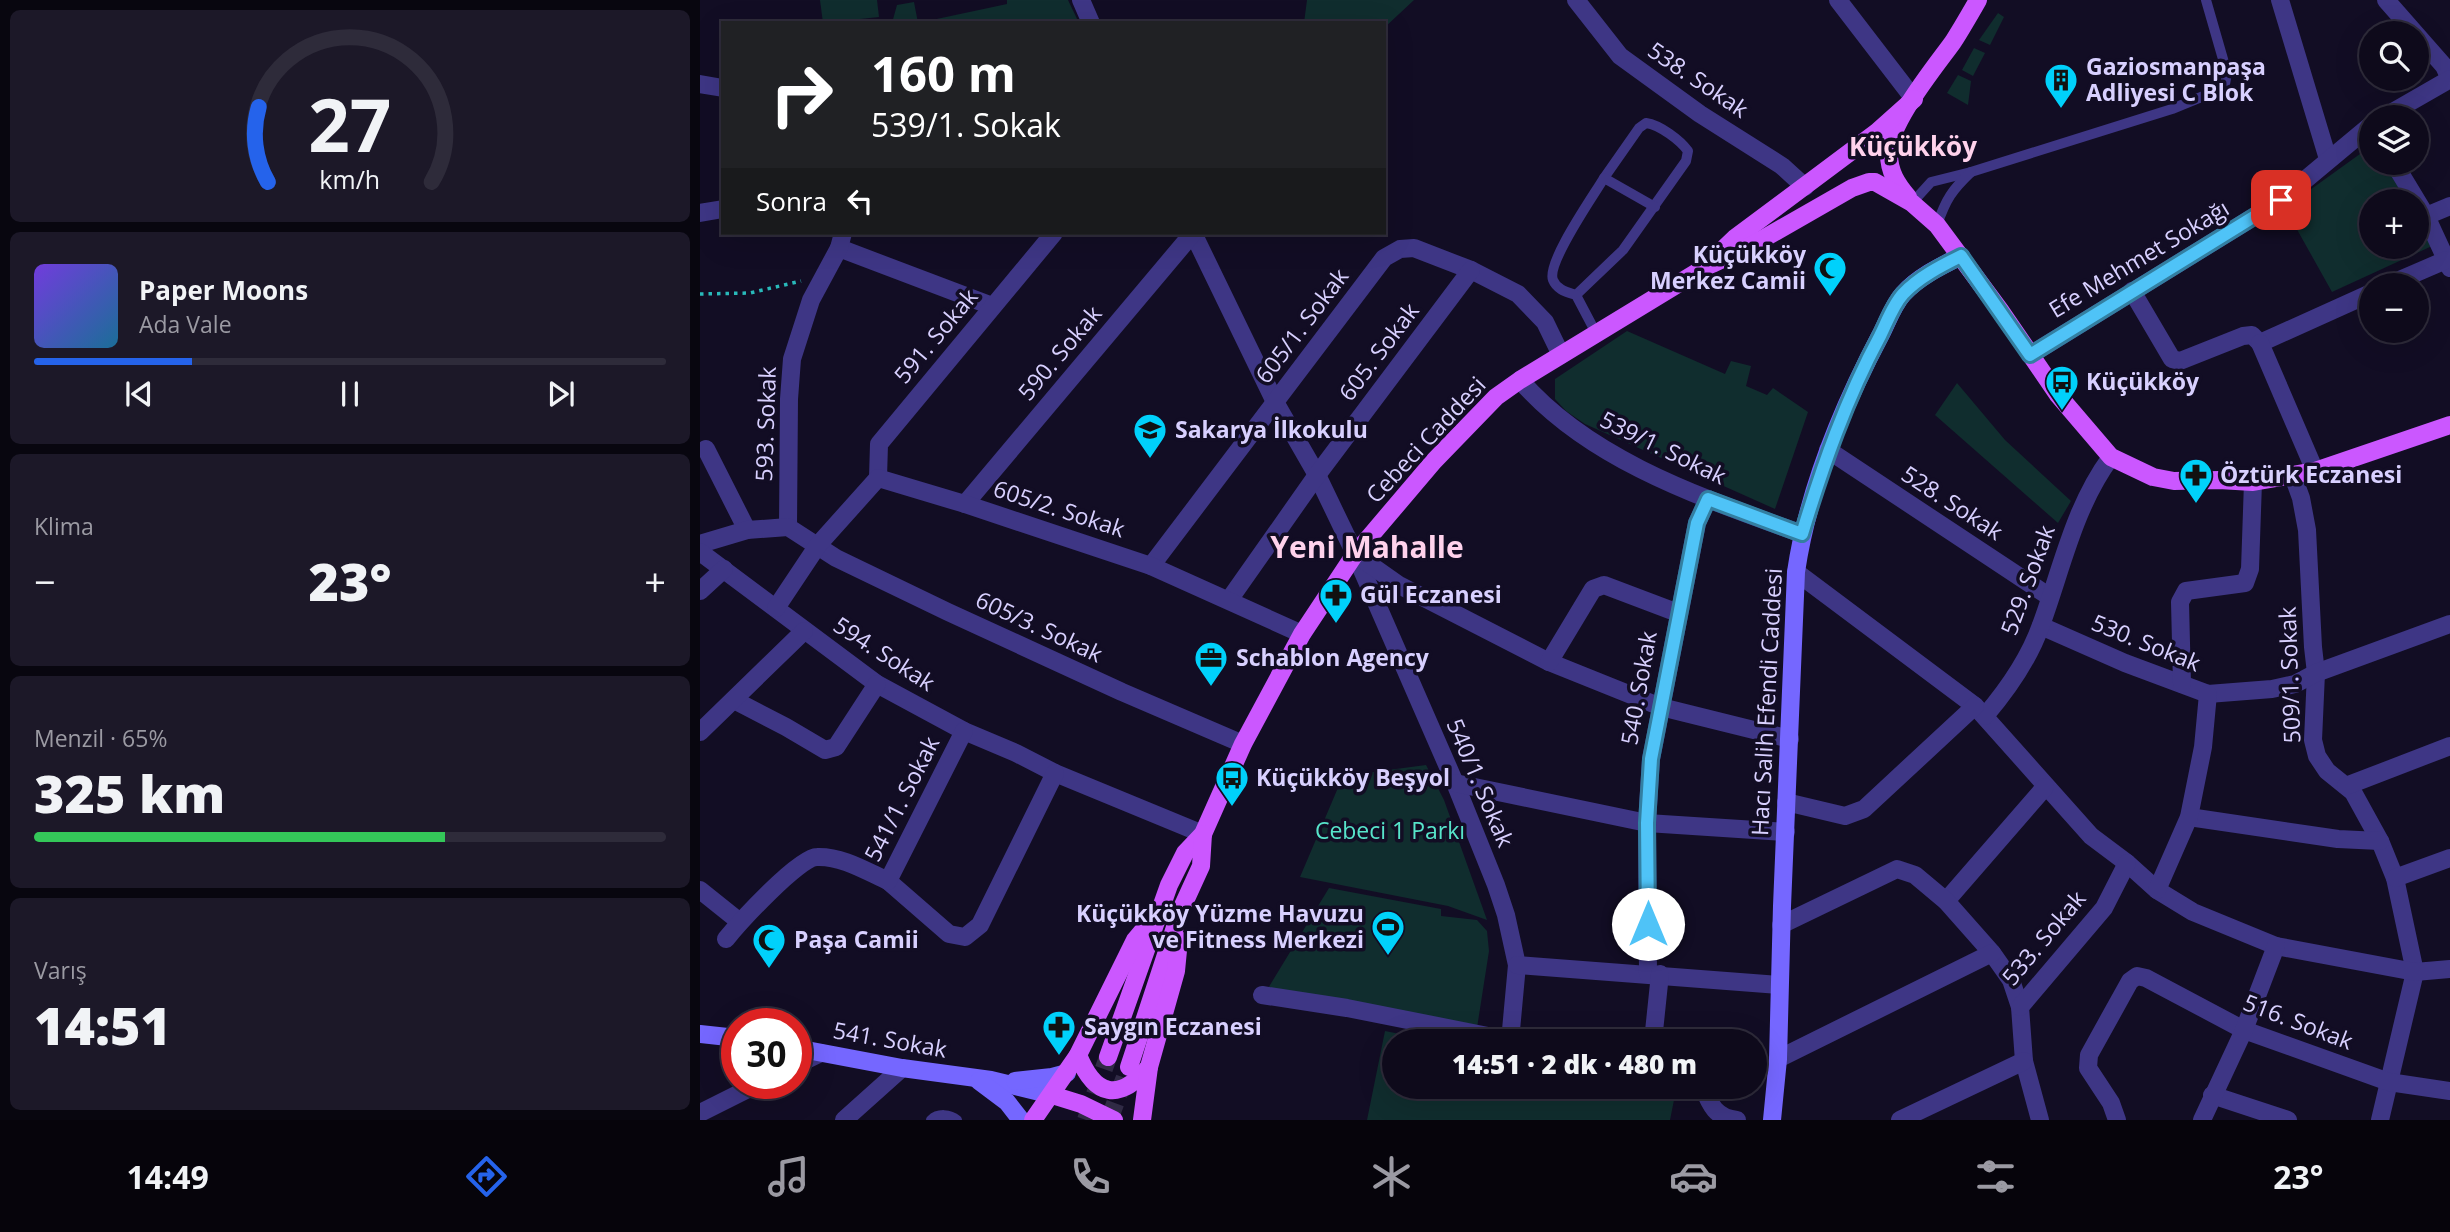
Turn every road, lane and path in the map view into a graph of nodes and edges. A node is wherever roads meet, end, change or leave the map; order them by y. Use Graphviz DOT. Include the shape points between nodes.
graph roads {
  1 [pos="1081,0"];
  2 [pos="1576,0"];
  3 [pos="1838,0"];
  4 [pos="1978,0"];
  5 [pos="2206,0"];
  6 [pos="2280,0"];
  7 [pos="2386,0"];
  8 [pos="1090,21"];
  9 [pos="2450,79"];
  10 [pos="700,84"];
  11 [pos="721,88"];
  12 [pos="1914,99"];
  13 [pos="2405,105"];
  14 [pos="2359,134"];
  15 [pos="2328,159"];
  16 [pos="1972,172"];
  17 [pos="1604,178"];
  18 [pos="1805,187"];
  19 [pos="1912,203"];
  20 [pos="2450,206"];
  21 [pos="1655,207"];
  22 [pos="721,209"];
  23 [pos="700,213"];
  24 [pos="1805,214"];
  25 [pos="2429,215"];
  26 [pos="2429,223"];
  27 [pos="1937,225"];
  28 [pos="1052,235"];
  29 [pos="1191,235"];
  30 [pos="1194,235"];
  31 [pos="841,240"];
  32 [pos="1961,256"];
  33 [pos="2448,264"];
  34 [pos="1704,268"];
  35 [pos="1471,270"];
  36 [pos="2422,273"];
  37 [pos="824,276"];
  38 [pos="2132,291"];
  39 [pos="700,294"];
  40 [pos="1576,295"];
  41 [pos="2359,298"];
  42 [pos="992,306"];
  43 [pos="1596,333"];
  44 [pos="2260,343"];
  45 [pos="1561,355"];
  46 [pos="2030,355"];
  47 [pos="1520,380"];
  48 [pos="1275,402"];
  49 [pos="2450,425"];
  50 [pos="706,449"];
  51 [pos="1828,450"];
  52 [pos="2110,457"];
  53 [pos="2315,471"];
  54 [pos="1317,475"];
  55 [pos="2293,477"];
  56 [pos="878,478"];
  57 [pos="2253,482"];
  58 [pos="1708,499"];
  59 [pos="965,504"];
  60 [pos="788,527"];
  61 [pos="747,530"];
  62 [pos="1802,534"];
  63 [pos="700,544"];
  64 [pos="818,545"];
  65 [pos="700,552"];
  66 [pos="1356,554"];
  67 [pos="1151,566"];
  68 [pos="724,569"];
  69 [pos="1796,572"];
  70 [pos="700,591"];
  71 [pos="2050,597"];
  72 [pos="1229,600"];
  73 [pos="776,608"];
  74 [pos="1678,613"];
  75 [pos="2450,624"];
  76 [pos="2041,626"];
  77 [pos="804,631"];
  78 [pos="1302,634"];
  79 [pos="1549,662"];
  80 [pos="2316,673"];
  81 [pos="877,684"];
  82 [pos="2182,684"];
  83 [pos="2208,694"];
  84 [pos="734,701"];
  85 [pos="1661,708"];
  86 [pos="1980,711"];
  87 [pos="964,731"];
  88 [pos="700,732"];
  89 [pos="1790,738"];
  90 [pos="1243,744"];
  91 [pos="2450,746"];
  92 [pos="1055,773"];
  93 [pos="1455,783"];
  94 [pos="2045,786"];
  95 [pos="2346,786"];
  96 [pos="1786,803"];
  97 [pos="2189,817"];
  98 [pos="1647,823"];
  99 [pos="1786,832"];
  100 [pos="1203,834"];
  101 [pos="2380,841"];
  102 [pos="2450,858"];
  103 [pos="2127,863"];
  104 [pos="2395,878"];
  105 [pos="888,881"];
  106 [pos="700,890"];
  107 [pos="2157,890"];
  108 [pos="1946,901"];
  109 [pos="1180,912"];
  110 [pos="1158,913"];
  111 [pos="740,922"];
  112 [pos="1781,925"];
  113 [pos="726,939"];
  114 [pos="2276,946"];
  115 [pos="1992,953"];
  116 [pos="1517,965"];
  117 [pos="2450,969"];
  118 [pos="2416,972"];
  119 [pos="1654,974"];
  120 [pos="1779,985"];
  121 [pos="1262,995"];
  122 [pos="2020,1007"];
  123 [pos="1451,1029"];
  124 [pos="1512,1029"];
  125 [pos="1653,1029"];
  126 [pos="2244,1030"];
  127 [pos="700,1034"];
  128 [pos="721,1036"];
  129 [pos="812,1051"];
  130 [pos="821,1053"];
  131 [pos="1078,1055"];
  132 [pos="812,1057"];
  133 [pos="1108,1057"];
  134 [pos="1778,1059"];
  135 [pos="2024,1061"];
  136 [pos="1129,1067"];
  137 [pos="1149,1067"];
  138 [pos="902,1068"];
  139 [pos="1067,1073"];
  140 [pos="2389,1082"];
  141 [pos="1001,1089"];
  142 [pos="2450,1091"];
  143 [pos="1052,1095"];
  144 [pos="2212,1095"];
  145 [pos="728,1099"];
  146 [pos="1708,1099"];
  147 [pos="700,1113"];
  148 [pos="844,1120"];
  149 [pos="931,1120"];
  150 [pos="957,1120"];
  151 [pos="1004,1120"];
  152 [pos="1021,1120"];
  153 [pos="1033,1120"];
  154 [pos="1114,1120"];
  155 [pos="1142,1120"];
  156 [pos="1737,1120"];
  157 [pos="1772,1120"];
  158 [pos="1900,1120"];
  159 [pos="2040,1120"];
  160 [pos="2117,1120"];
  161 [pos="2202,1120"];
  162 [pos="2288,1120"];
  163 [pos="2380,1120"];
  1 -- 8 [label="street"];
  2 -- 18 [label="street, 538. Sokak" via="1620,55 1782,166"];
  3 -- 12 [label="street"];
  4 -- 12 [label="main road"];
  5 -- 16 [label="lane" via="2227,73 2225,84 2172,108"];
  6 -- 15 [label="street"];
  7 -- 9 [label="street" via="2437,57"];
  9 -- 13 [label="street"];
  10 -- 11 [label="street"];
  12 -- 18 [label="main road, Cebeci Caddesi"];
  12 -- 19 [label="main road" via="1888,151 1896,182"];
  14 -- 15 [label="street, Efe Mehmet Sokağı"];
  15 -- 38 [label="street, Efe Mehmet Sokağı" via="2281,200"];
  16 -- 19 [label="lane" via="1931,182"];
  16 -- 27 [label="lane" via="1951,191"];
  17 -- 21 [label="lane"];
  17 -- 21 [label="lane" via="1639,128 1653,124 1688,151"];
  17 -- 40 [label="lane" via="1552,271 1553,282"];
  18 -- 24 [label="main road" via="1811,200"];
  18 -- 34 [label="main road, Cebeci Caddesi" via="1735,238"];
  19 -- 24 [label="main road, Cebeci Caddesi" via="1868,182"];
  19 -- 27 [label="main road"];
  20 -- 25 [label="street"];
  21 -- 40 [label="lane" via="1623,250"];
  22 -- 23 [label="street"];
  24 -- 34 [label="main road, Cebeci Caddesi"];
  26 -- 33 [label="street"];
  27 -- 32 [label="main road"];
  28 -- 42 [label="street, 591. Sokak"];
  29 -- 59 [label="street, 590. Sokak"];
  30 -- 48 [label="street, 540/1. Sokak"];
  31 -- 37 [label="street, 593. Sokak"];
  31 -- 42 [label="street"];
  32 -- 46 [label="main road"];
  32 -- 51 [label="main road, Hacı Salih Efendi Caddesi" via="1914,283 1901,296 1860,372"];
  33 -- 36 [label="street"];
  34 -- 43 [label="main road, Cebeci Caddesi"];
  35 -- 45 [label="street, 605/1. Sokak" via="1518,294 1545,322"];
  35 -- 48 [label="street, 605/1. Sokak" via="1414,248 1384,258"];
  35 -- 54 [label="street, 605. Sokak"];
  37 -- 39 [label="path" via="750,293"];
  37 -- 60 [label="street, 593. Sokak" via="792,359"];
  38 -- 44 [label="street" via="2172,359 2243,336 2252,335"];
  38 -- 46 [label="street, Efe Mehmet Sokağı"];
  40 -- 43 [label="lane"];
  41 -- 44 [label="street"];
  42 -- 56 [label="street, 591. Sokak" via="879,444"];
  43 -- 45 [label="main road, Cebeci Caddesi"];
  44 -- 53 [label="street"];
  45 -- 47 [label="main road, Cebeci Caddesi"];
  46 -- 52 [label="main road"];
  47 -- 58 [label="street, 539/1. Sokak" via="1541,404 1598,447"];
  47 -- 66 [label="main road, Cebeci Caddesi" via="1463,430"];
  48 -- 54 [label="street, 540/1. Sokak"];
  48 -- 67 [label="street, 605/1. Sokak"];
  49 -- 53 [label="main road"];
  50 -- 61 [label="street"];
  51 -- 62 [label="main road, Hacı Salih Efendi Caddesi"];
  51 -- 71 [label="street, 528. Sokak"];
  52 -- 57 [label="main road" via="2153,477 2174,481"];
  52 -- 71 [label="street, 529. Sokak" via="2078,514"];
  53 -- 55 [label="main road"];
  54 -- 66 [label="street, 540/1. Sokak"];
  54 -- 72 [label="street, 605. Sokak"];
  55 -- 57 [label="main road"];
  55 -- 80 [label="street, 509/1. Sokak" via="2307,530"];
  56 -- 59 [label="street, 605/2. Sokak"];
  56 -- 64 [label="street"];
  57 -- 82 [label="street" via="2250,569 2245,583 2186,591 2180,602"];
  58 -- 62 [label="street, 539/1. Sokak"];
  58 -- 74 [label="street, 540. Sokak" via="1697,523"];
  59 -- 67 [label="street, 605/2. Sokak"];
  60 -- 61 [label="street"];
  60 -- 64 [label="street, 605/3. Sokak"];
  61 -- 63 [label="street"];
  62 -- 69 [label="main road, Hacı Salih Efendi Caddesi"];
  64 -- 73 [label="street"];
  64 -- 90 [label="street, 605/3. Sokak" via="948,612"];
  65 -- 68 [label="street, 594. Sokak"];
  66 -- 78 [label="main road, Cebeci Caddesi"];
  66 -- 79 [label="street" via="1399,585"];
  66 -- 93 [label="street, 540/1. Sokak"];
  67 -- 72 [label="street, 605/2. Sokak"];
  68 -- 70 [label="street"];
  68 -- 73 [label="street, 594. Sokak"];
  69 -- 86 [label="street"];
  69 -- 89 [label="main road, Hacı Salih Efendi Caddesi"];
  71 -- 76 [label="street, 529. Sokak"];
  72 -- 78 [label="street, 605/2. Sokak"];
  73 -- 77 [label="street, 594. Sokak"];
  74 -- 79 [label="street" via="1604,585 1593,589"];
  74 -- 85 [label="street, 540. Sokak"];
  75 -- 80 [label="street, 530. Sokak"];
  76 -- 82 [label="street, 530. Sokak"];
  76 -- 86 [label="street, 529. Sokak" via="2002,696"];
  77 -- 81 [label="street, 594. Sokak"];
  77 -- 84 [label="street"];
  78 -- 90 [label="main road, Cebeci Caddesi"];
  79 -- 85 [label="street"];
  80 -- 83 [label="street, 530. Sokak" via="2272,689"];
  80 -- 95 [label="street, 509/1. Sokak" via="2313,740 2317,756"];
  81 -- 84 [label="street" via="836,747 825,750"];
  81 -- 87 [label="street, 594. Sokak"];
  82 -- 83 [label="street, 530. Sokak"];
  83 -- 97 [label="street"];
  84 -- 88 [label="street"];
  85 -- 89 [label="street"];
  85 -- 98 [label="street, 540. Sokak" via="1651,759"];
  86 -- 94 [label="street"];
  86 -- 96 [label="street, 529. Sokak" via="1864,809 1845,817"];
  87 -- 92 [label="street, 594. Sokak"];
  87 -- 105 [label="street, 541/1. Sokak"];
  89 -- 96 [label="main road, Hacı Salih Efendi Caddesi"];
  90 -- 100 [label="main road, Cebeci Caddesi"];
  91 -- 95 [label="street"];
  92 -- 100 [label="street, 594. Sokak"];
  92 -- 105 [label="street" via="980,925 965,937 948,934"];
  93 -- 98 [label="street"];
  93 -- 116 [label="street, 540/1. Sokak" via="1496,885"];
  94 -- 103 [label="street" via="2091,836"];
  94 -- 108 [label="street"];
  95 -- 101 [label="street, 509/1. Sokak"];
  96 -- 99 [label="main road, Hacı Salih Efendi Caddesi"];
  97 -- 101 [label="street"];
  97 -- 107 [label="street"];
  98 -- 99 [label="street"];
  98 -- 119 [label="street, 540. Sokak"];
  99 -- 112 [label="main road, Hacı Salih Efendi Caddesi"];
  100 -- 109 [label="main road, Cebeci Caddesi" via="1201,866"];
  100 -- 110 [label="main road, Cebeci Caddesi" via="1185,853"];
  101 -- 104 [label="street, 509/1. Sokak"];
  102 -- 104 [label="street"];
  103 -- 107 [label="street"];
  103 -- 122 [label="street, 533. Sokak" via="2104,908"];
  104 -- 118 [label="street, 509/1. Sokak"];
  105 -- 111 [label="street, 541/1. Sokak" via="840,860 814,856"];
  106 -- 111 [label="street"];
  107 -- 114 [label="street" via="2193,912"];
  108 -- 112 [label="street, 533. Sokak" via="1915,875 1897,869"];
  108 -- 115 [label="street, 533. Sokak"];
  109 -- 136 [label="main road, Cebeci Caddesi"];
  109 -- 137 [label="main road" via="1176,971"];
  110 -- 131 [label="main road" via="1135,940"];
  110 -- 133 [label="main road, Cebeci Caddesi"];
  111 -- 113 [label="street, 541/1. Sokak"];
  112 -- 120 [label="main road, Hacı Salih Efendi Caddesi"];
  114 -- 118 [label="street"];
  114 -- 126 [label="street"];
  115 -- 122 [label="street, 533. Sokak" via="2011,980"];
  115 -- 134 [label="street"];
  116 -- 119 [label="street"];
  116 -- 124 [label="street, 540/1. Sokak"];
  117 -- 118 [label="street"];
  118 -- 140 [label="street"];
  119 -- 120 [label="street"];
  119 -- 125 [label="street, 540. Sokak"];
  120 -- 134 [label="main road, Hacı Salih Efendi Caddesi"];
  121 -- 123 [label="street"];
  122 -- 135 [label="street"];
  126 -- 140 [label="street, 516. Sokak"];
  126 -- 144 [label="street"];
  126 -- 160 [label="street, 516. Sokak" via="2137,976 2090,1055 2088,1068"];
  127 -- 128 [label="main road"];
  129 -- 130 [label="main road, 541. Sokak"];
  130 -- 132 [label="street"];
  130 -- 138 [label="main road, 541. Sokak"];
  131 -- 137 [label="main road" via="1090,1080 1108,1090 1130,1086"];
  131 -- 139 [label="main road"];
  134 -- 157 [label="main road, Hacı Salih Efendi Caddesi"];
  135 -- 158 [label="street"];
  135 -- 159 [label="street"];
  137 -- 155 [label="main road"];
  138 -- 141 [label="main road, 541. Sokak" via="976,1079"];
  138 -- 148 [label="street"];
  139 -- 141 [label="main road"];
  139 -- 143 [label="main road"];
  140 -- 142 [label="street, 516. Sokak"];
  140 -- 163 [label="street"];
  141 -- 143 [label="main road"];
  141 -- 151 [label="main road"];
  141 -- 152 [label="main road"];
  143 -- 153 [label="main road"];
  143 -- 154 [label="main road"];
  144 -- 161 [label="street"];
  144 -- 162 [label="street"];
  145 -- 147 [label="street"];
  146 -- 156 [label="street" via="1711,1108"];
  149 -- 150 [label="lane" via="945,1115"];
}
